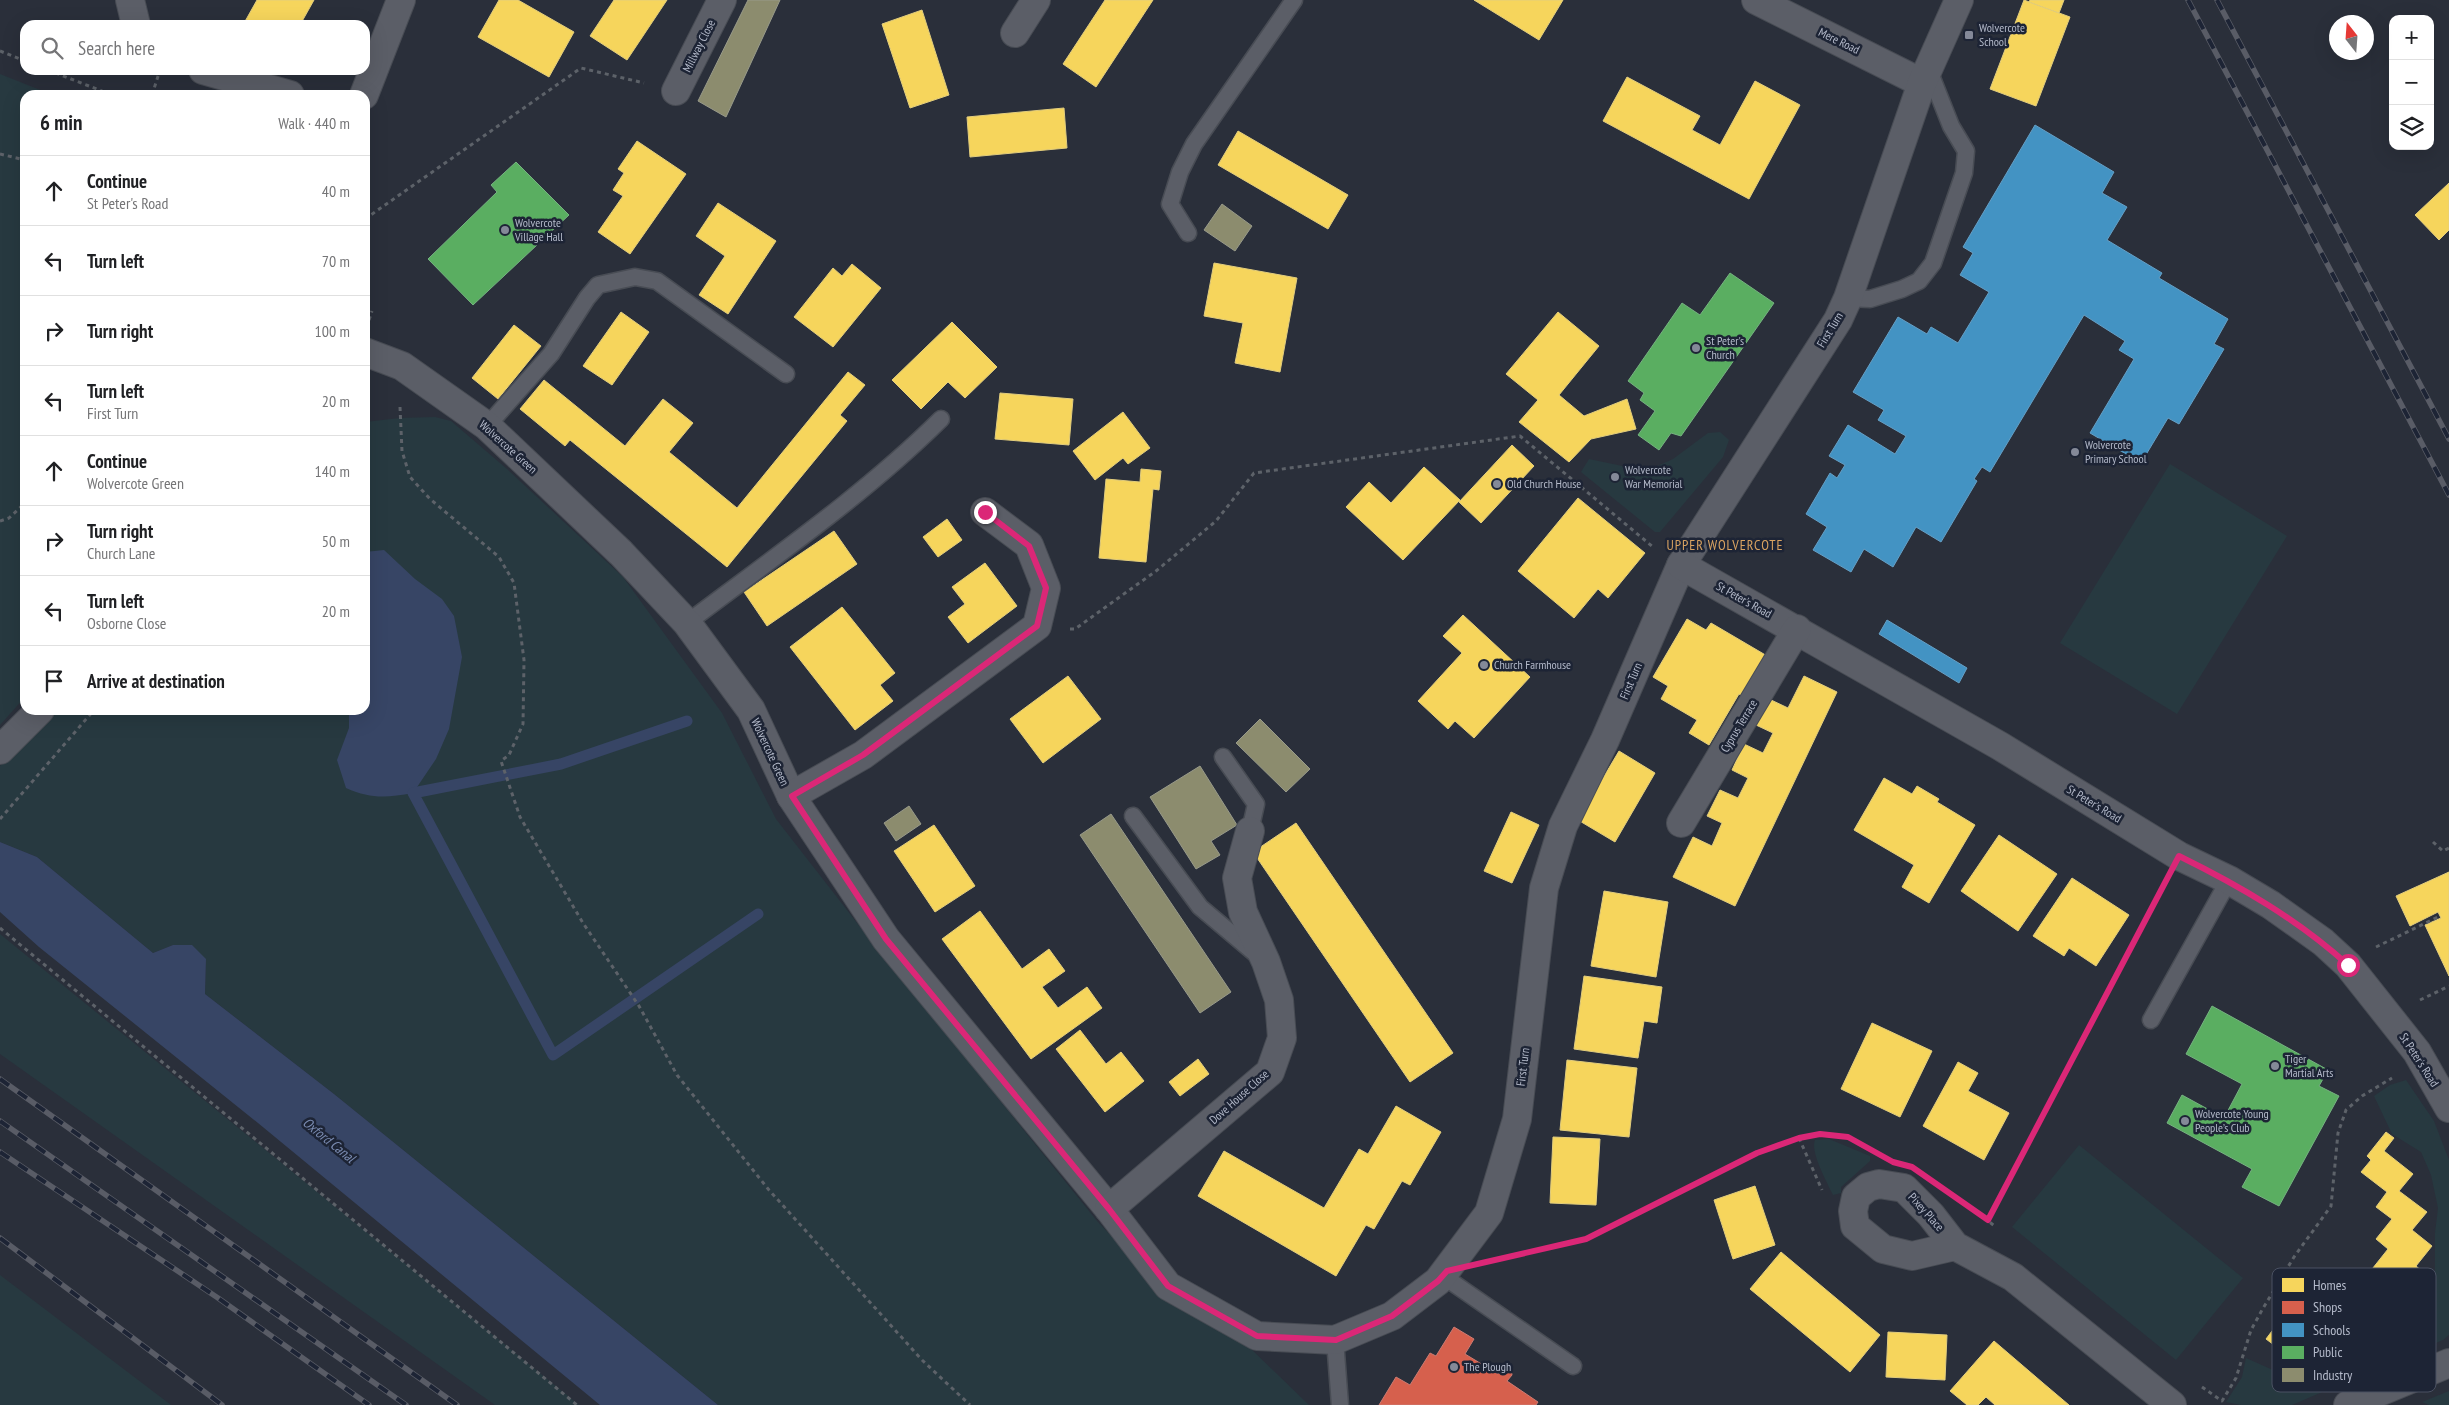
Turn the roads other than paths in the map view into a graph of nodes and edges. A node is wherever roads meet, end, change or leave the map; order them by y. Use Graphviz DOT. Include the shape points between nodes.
graph roads {
  1 [pos="130,0"];
  2 [pos="401,0"];
  3 [pos="722,0"];
  4 [pos="1036,0"];
  5 [pos="1294,0"];
  6 [pos="1756,0"];
  7 [pos="1959,0"];
  8 [pos="135,20"];
  9 [pos="1015,32"];
  10 [pos="220,75"];
  11 [pos="1925,75"];
  12 [pos="273,90"];
  13 [pos="366,90"];
  14 [pos="676,91"];
  15 [pos="1188,233"];
  16 [pos="1848,298"];
  17 [pos="370,354"];
  18 [pos="786,374"];
  19 [pos="941,419"];
  20 [pos="487,426"];
  21 [pos="985,512"];
  22 [pos="1681,564"];
  23 [pos="687,623"];
  24 [pos="1797,629"];
  25 [pos="35,715"];
  26 [pos="0,750"];
  27 [pos="1224,756"];
  28 [pos="792,796"];
  29 [pos="1133,816"];
  30 [pos="1681,822"];
  31 [pos="1250,831"];
  32 [pos="2228,880"];
  33 [pos="1266,962"];
  34 [pos="2151,1020"];
  35 [pos="2449,1108"];
  36 [pos="1109,1209"];
  37 [pos="1955,1246"];
  38 [pos="1445,1273"];
  39 [pos="1336,1340"];
  40 [pos="2449,1363"];
  41 [pos="1574,1366"];
  42 [pos="2436,1368"];
  43 [pos="2379,1392"];
  44 [pos="1340,1405"];
  45 [pos="2172,1405"];
  46 [pos="2348,1405"];
  1 -- 8 [label="street"];
  2 -- 13 [label="street"];
  3 -- 14 [label="street, Millway Close"];
  4 -- 9 [label="street"];
  5 -- 15 [label="lane" via="1194,144 1180,172 1170,204"];
  6 -- 11 [label="street, Mere Road"];
  7 -- 11 [label="street, First Turn"];
  10 -- 12 [label="street"];
  11 -- 16 [label="street, First Turn"];
  11 -- 16 [label="lane" via="1966,151 1964,173 1932,263 1919,281 1870,299"];
  16 -- 22 [label="street, First Turn" via="1838,320"];
  17 -- 20 [label="street, Wolvercote Green" via="402,366"];
  18 -- 20 [label="lane" via="657,281 635,277 613,280 598,285 551,354"];
  19 -- 23 [label="lane" via="840,508"];
  20 -- 23 [label="street, Wolvercote Green" via="621,553"];
  21 -- 28 [label="street" via="1029,546 1046,588 1037,626 863,755"];
  22 -- 24 [label="street, St Peter's Road"];
  22 -- 38 [label="street, First Turn" via="1605,740 1563,826 1544,888 1517,1119 1489,1213"];
  23 -- 28 [label="street, Wolvercote Green" via="750,710"];
  24 -- 30 [label="street, Cyprus Terrace"];
  24 -- 32 [label="street, St Peter's Road" via="2000,746 2179,856"];
  25 -- 26 [label="street"];
  27 -- 31 [label="lane" via="1256,804"];
  28 -- 36 [label="street, Wolvercote Green" via="886,939"];
  29 -- 33 [label="lane" via="1200,907"];
  31 -- 33 [label="street, Dove House Close" via="1237,878 1243,912"];
  32 -- 34 [label="lane"];
  32 -- 35 [label="street, St Peter's Road" via="2301,926 2348,965 2417,1052"];
  33 -- 36 [label="street, Dove House Close" via="1279,1000 1282,1038 1270,1072"];
  36 -- 39 [label="street, Wolvercote Green" via="1168,1286 1257,1336"];
  37 -- 45 [label="street" via="2012,1277"];
  38 -- 39 [label="street, First Turn" via="1392,1316"];
  38 -- 41 [label="lane"];
  39 -- 44 [label="lane"];
  40 -- 42 [label="street"];
  43 -- 46 [label="street"];
}
